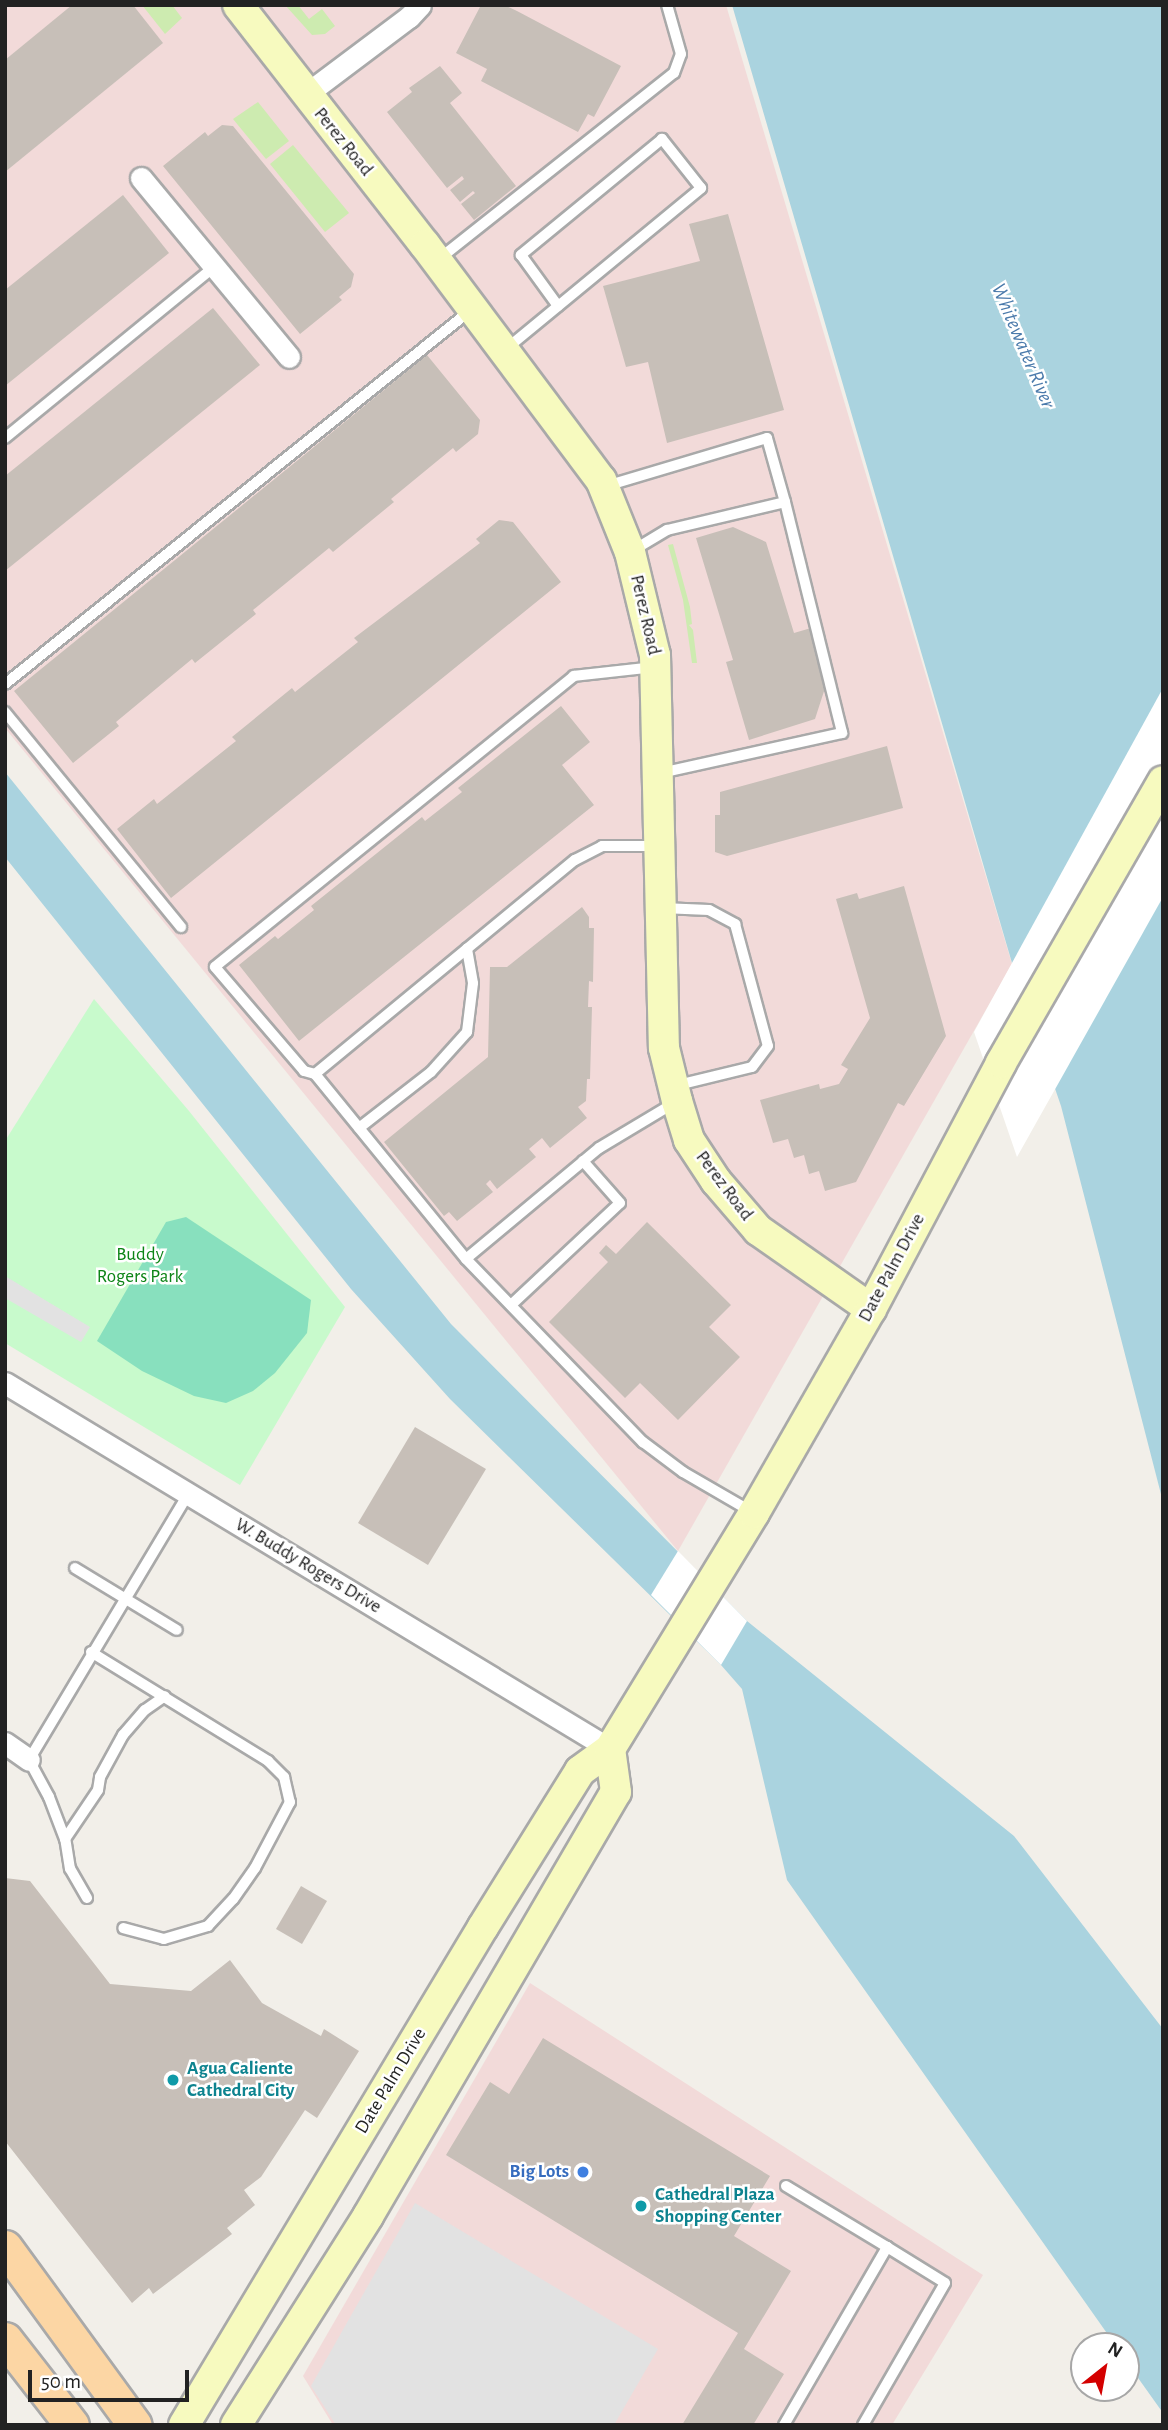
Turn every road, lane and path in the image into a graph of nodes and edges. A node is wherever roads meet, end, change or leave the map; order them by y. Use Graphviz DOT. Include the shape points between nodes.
graph roads {
  1 [pos="238,5"];
  2 [pos="420,5"];
  3 [pos="667,5"];
  4 [pos="305,95"];
  5 [pos="141,178"];
  6 [pos="437,260"];
  7 [pos="214,267"];
  8 [pos="558,306"];
  9 [pos="473,309"];
  10 [pos="504,351"];
  11 [pos="289,357"];
  12 [pos="5,438"];
  13 [pos="603,487"];
  14 [pos="785,502"];
  15 [pos="630,552"];
  16 [pos="656,666"];
  17 [pos="5,684"];
  18 [pos="5,712"];
  19 [pos="659,773"];
  20 [pos="1163,781"];
  21 [pos="658,846"];
  22 [pos="659,908"];
  23 [pos="181,927"];
  24 [pos="467,949"];
  25 [pos="315,1074"];
  26 [pos="675,1094"];
  27 [pos="359,1128"];
  28 [pos="583,1161"];
  29 [pos="466,1259"];
  30 [pos="510,1305"];
  31 [pos="872,1309"];
  32 [pos="5,1383"];
  33 [pos="188,1494"];
  34 [pos="754,1513"];
  35 [pos="75,1568"];
  36 [pos="124,1598"];
  37 [pos="177,1630"];
  38 [pos="91,1652"];
  39 [pos="165,1696"];
  40 [pos="5,1743"];
  41 [pos="610,1749"];
  42 [pos="29,1760"];
  43 [pos="65,1839"];
  44 [pos="87,1898"];
  45 [pos="123,1928"];
  46 [pos="786,2186"];
  47 [pos="5,2247"];
  48 [pos="887,2247"];
  49 [pos="5,2339"];
  50 [pos="72,2425"];
  51 [pos="135,2425"];
  52 [pos="184,2425"];
  53 [pos="236,2425"];
  54 [pos="784,2425"];
  55 [pos="863,2425"];
  1 -- 4 [label="main road, Perez Road"];
  2 -- 4 [label="street" via="410,18"];
  3 -- 6 [label="lane" via="681,54 674,73"];
  4 -- 6 [label="main road, Perez Road"];
  5 -- 7 [label="street"];
  6 -- 9 [label="main road, Perez Road"];
  7 -- 11 [label="street"];
  7 -- 12 [label="lane"];
  8 -- 8 [label="lane" via="701,188 662,139 521,255"];
  8 -- 10 [label="lane"];
  9 -- 10 [label="main road, Perez Road"];
  9 -- 17 [label="lane"];
  10 -- 13 [label="main road, Perez Road"];
  13 -- 14 [label="lane" via="767,438"];
  13 -- 15 [label="main road, Perez Road"];
  14 -- 15 [label="lane" via="667,530"];
  14 -- 19 [label="lane" via="842,733"];
  15 -- 16 [label="main road, Perez Road"];
  16 -- 19 [label="main road, Perez Road"];
  16 -- 25 [label="lane" via="574,676 215,967 304,1071"];
  18 -- 23 [label="lane"];
  19 -- 21 [label="main road, Perez Road"];
  20 -- 31 [label="main road, Date Palm Drive" via="1001,1063"];
  21 -- 22 [label="main road, Perez Road"];
  21 -- 24 [label="lane" via="602,846 575,860"];
  22 -- 26 [label="main road, Perez Road" via="664,1048"];
  22 -- 26 [label="lane" via="709,910 735,924 768,1046 752,1067"];
  24 -- 25 [label="lane"];
  24 -- 27 [label="lane" via="473,983 467,1032 431,1072"];
  25 -- 27 [label="lane"];
  26 -- 28 [label="lane"];
  26 -- 31 [label="main road, Perez Road" via="689,1140 716,1181 758,1230"];
  27 -- 29 [label="lane"];
  28 -- 29 [label="lane"];
  28 -- 30 [label="lane" via="620,1203"];
  29 -- 30 [label="lane"];
  30 -- 34 [label="lane" via="643,1442 683,1472"];
  31 -- 34 [label="main road, Date Palm Drive"];
  32 -- 33 [label="street, W. Buddy Rogers Drive"];
  33 -- 36 [label="lane"];
  33 -- 41 [label="street, W. Buddy Rogers Drive"];
  34 -- 41 [label="main road, Date Palm Drive"];
  35 -- 36 [label="lane"];
  36 -- 37 [label="lane"];
  36 -- 38 [label="lane"];
  38 -- 39 [label="lane"];
  38 -- 42 [label="lane"];
  39 -- 43 [label="lane" via="125,1733 100,1777 98,1790"];
  39 -- 45 [label="lane" via="268,1760 284,1777 290,1802 255,1868 208,1926 164,1939"];
  40 -- 42 [label="street"];
  41 -- 52 [label="main road, Date Palm Drive" via="580,1771"];
  41 -- 53 [label="main road" via="616,1792 368,2216"];
  42 -- 43 [label="lane"];
  43 -- 44 [label="lane" via="70,1869"];
  46 -- 48 [label="lane"];
  47 -- 51 [label="main road"];
  48 -- 54 [label="lane"];
  48 -- 55 [label="lane" via="945,2283"];
  49 -- 50 [label="main road"];
}
